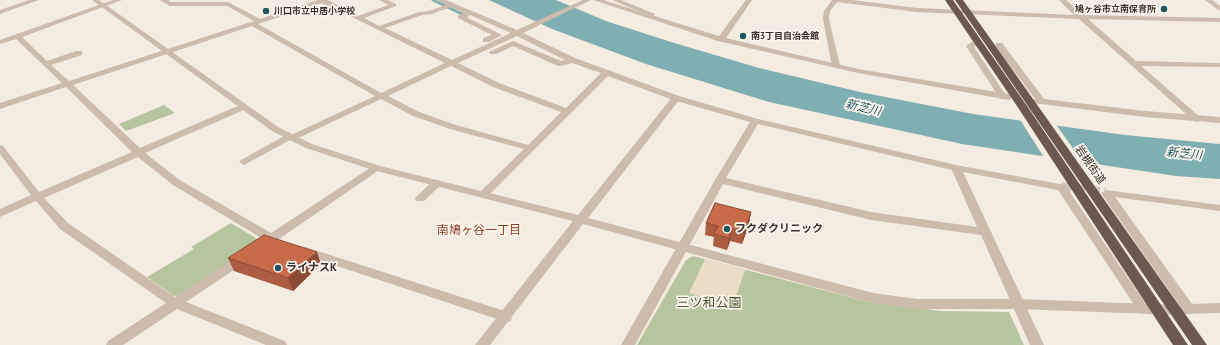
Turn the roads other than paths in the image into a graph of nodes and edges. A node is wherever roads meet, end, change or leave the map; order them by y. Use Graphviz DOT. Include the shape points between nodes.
graph roads {
  1 [pos="36,0"];
  2 [pos="119,0"];
  3 [pos="163,0"];
  4 [pos="324,0"];
  5 [pos="382,0"];
  6 [pos="441,0"];
  7 [pos="588,0"];
  8 [pos="596,0"];
  9 [pos="615,0"];
  10 [pos="749,0"];
  11 [pos="835,0"];
  12 [pos="949,0"];
  13 [pos="959,0"];
  14 [pos="1062,0"];
  15 [pos="1208,0"];
  16 [pos="98,3"];
  17 [pos="451,5"];
  18 [pos="1220,9"];
  19 [pos="957,11"];
  20 [pos="0,12"];
  21 [pos="967,12"];
  22 [pos="470,13"];
  23 [pos="650,17"];
  24 [pos="1082,17"];
  25 [pos="358,18"];
  26 [pos="1220,20"];
  27 [pos="256,22"];
  28 [pos="379,28"];
  29 [pos="518,33"];
  30 [pos="17,36"];
  31 [pos="721,39"];
  32 [pos="0,42"];
  33 [pos="974,44"];
  34 [pos="999,45"];
  35 [pos="166,52"];
  36 [pos="79,53"];
  37 [pos="572,60"];
  38 [pos="1133,63"];
  39 [pos="45,64"];
  40 [pos="451,64"];
  41 [pos="1220,65"];
  42 [pos="836,66"];
  43 [pos="606,73"];
  44 [pos="66,84"];
  45 [pos="381,96"];
  46 [pos="676,98"];
  47 [pos="1037,103"];
  48 [pos="0,106"];
  49 [pos="243,107"];
  50 [pos="566,111"];
  51 [pos="1197,119"];
  52 [pos="1220,120"];
  53 [pos="755,121"];
  54 [pos="290,137"];
  55 [pos="0,148"];
  56 [pos="530,148"];
  57 [pos="138,152"];
  58 [pos="244,162"];
  59 [pos="377,168"];
  60 [pos="956,168"];
  61 [pos="720,180"];
  62 [pos="437,183"];
  63 [pos="484,194"];
  64 [pos="38,197"];
  65 [pos="420,199"];
  66 [pos="1220,208"];
  67 [pos="0,213"];
  68 [pos="579,221"];
  69 [pos="986,232"];
  70 [pos="270,240"];
  71 [pos="684,248"];
  72 [pos="175,303"];
  73 [pos="1019,304"];
  74 [pos="1220,308"];
  75 [pos="1143,309"];
  76 [pos="1157,309"];
  77 [pos="1189,309"];
  78 [pos="1176,310"];
  79 [pos="506,317"];
  80 [pos="113,345"];
  81 [pos="280,345"];
  82 [pos="482,345"];
  83 [pos="628,345"];
  84 [pos="1037,345"];
  85 [pos="1181,345"];
  86 [pos="1200,345"];
  1 -- 20 [label="street"];
  2 -- 16 [label="street"];
  3 -- 27 [label="street" via="170,4 228,4"];
  4 -- 25 [label="street"];
  4 -- 27 [label="street"];
  5 -- 25 [label="street" via="394,5"];
  6 -- 17 [label="street"];
  7 -- 29 [label="street"];
  8 -- 23 [label="street"];
  9 -- 23 [label="street" via="652,14"];
  10 -- 31 [label="street"];
  11 -- 19 [label="street"];
  11 -- 42 [label="street" via="826,18"];
  12 -- 19 [label="highway"];
  13 -- 21 [label="highway, 岩槻街道"];
  14 -- 24 [label="street"];
  15 -- 18 [label="street"];
  16 -- 30 [label="street"];
  16 -- 35 [label="street"];
  17 -- 22 [label="street"];
  17 -- 28 [label="street"];
  19 -- 21 [label="street"];
  19 -- 33 [label="highway"];
  21 -- 24 [label="street"];
  21 -- 47 [label="highway, 岩槻街道"];
  22 -- 29 [label="street"];
  22 -- 40 [label="street" via="460,17 498,35"];
  23 -- 31 [label="street"];
  24 -- 26 [label="street"];
  24 -- 38 [label="street"];
  25 -- 28 [label="street"];
  27 -- 35 [label="street"];
  27 -- 45 [label="street"];
  28 -- 40 [label="street"];
  29 -- 37 [label="street"];
  29 -- 40 [label="street"];
  30 -- 32 [label="street"];
  30 -- 39 [label="street"];
  31 -- 42 [label="street"];
  33 -- 42 [label="street" via="1006,97"];
  33 -- 76 [label="highway" via="1022,106"];
  34 -- 47 [label="street"];
  35 -- 44 [label="street"];
  35 -- 49 [label="street"];
  36 -- 39 [label="street"];
  37 -- 40 [label="street" via="560,64 513,42"];
  37 -- 43 [label="street"];
  38 -- 41 [label="street"];
  38 -- 51 [label="street"];
  39 -- 44 [label="street"];
  40 -- 45 [label="street"];
  40 -- 50 [label="street" via="496,85"];
  43 -- 46 [label="street"];
  43 -- 50 [label="street"];
  44 -- 48 [label="street"];
  44 -- 57 [label="street"];
  45 -- 54 [label="street"];
  45 -- 56 [label="street" via="416,114 452,127"];
  46 -- 53 [label="street"];
  46 -- 68 [label="street"];
  47 -- 51 [label="street"];
  47 -- 78 [label="highway, 岩槻街道" via="1086,183"];
  49 -- 54 [label="street"];
  49 -- 57 [label="street"];
  50 -- 56 [label="street"];
  51 -- 52 [label="street"];
  53 -- 60 [label="street"];
  53 -- 61 [label="street"];
  54 -- 58 [label="street"];
  54 -- 59 [label="street" via="317,149"];
  55 -- 64 [label="street"];
  56 -- 63 [label="street"];
  57 -- 64 [label="street"];
  57 -- 70 [label="street" via="177,183"];
  59 -- 62 [label="street"];
  59 -- 70 [label="street"];
  60 -- 69 [label="street"];
  60 -- 75 [label="street" via="1061,187"];
  61 -- 69 [label="street" via="871,216"];
  61 -- 71 [label="street"];
  62 -- 63 [label="street"];
  62 -- 65 [label="street"];
  63 -- 68 [label="street"];
  64 -- 67 [label="street"];
  64 -- 72 [label="street" via="64,226"];
  66 -- 77 [label="street" via="1106,193"];
  68 -- 71 [label="street"];
  68 -- 79 [label="street"];
  69 -- 73 [label="street"];
  70 -- 72 [label="street"];
  70 -- 79 [label="street"];
  71 -- 73 [label="street" via="873,298 917,304"];
  71 -- 83 [label="street"];
  72 -- 80 [label="street"];
  72 -- 81 [label="street"];
  73 -- 75 [label="street"];
  73 -- 84 [label="street"];
  74 -- 77 [label="street"];
  75 -- 76 [label="street"];
  76 -- 78 [label="street"];
  76 -- 85 [label="highway"];
  77 -- 78 [label="street"];
  78 -- 86 [label="highway, 岩槻街道"];
  79 -- 82 [label="street"];
}
